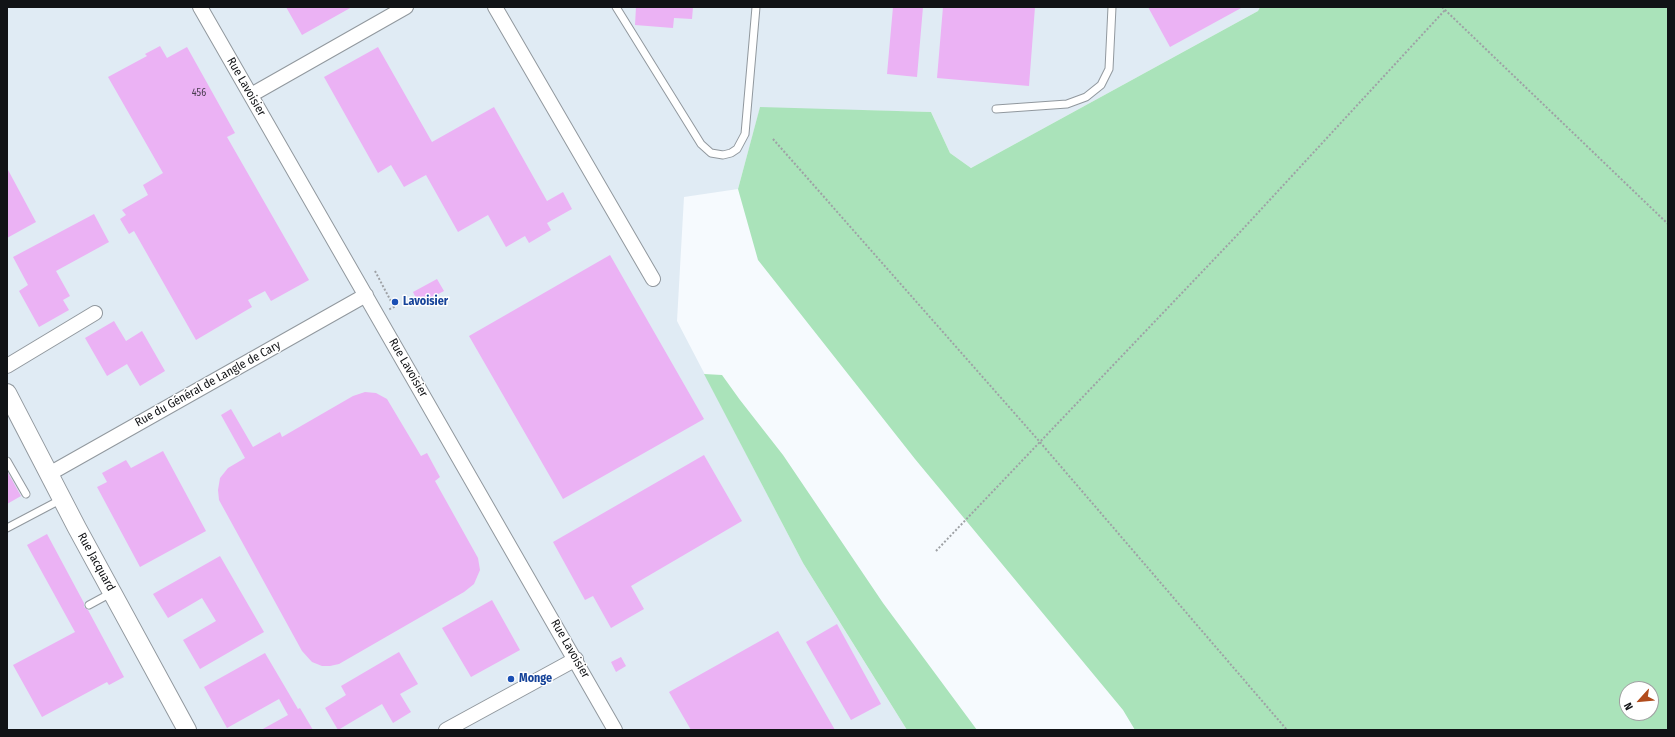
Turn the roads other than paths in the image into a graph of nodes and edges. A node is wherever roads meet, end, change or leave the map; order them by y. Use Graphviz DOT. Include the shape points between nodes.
graph roads {
  1 [pos="200,7"];
  2 [pos="406,7"];
  3 [pos="495,7"];
  4 [pos="616,7"];
  5 [pos="756,7"];
  6 [pos="1112,7"];
  7 [pos="251,95"];
  8 [pos="996,109"];
  9 [pos="653,279"];
  10 [pos="366,295"];
  11 [pos="95,313"];
  12 [pos="7,366"];
  13 [pos="7,393"];
  14 [pos="7,461"];
  15 [pos="49,474"];
  16 [pos="26,494"];
  17 [pos="62,498"];
  18 [pos="7,528"];
  19 [pos="113,592"];
  20 [pos="89,605"];
  21 [pos="576,659"];
  22 [pos="187,730"];
  23 [pos="446,730"];
  24 [pos="615,730"];
  1 -- 7 [label="street, Rue Lavoisier"];
  2 -- 7 [label="street"];
  3 -- 9 [label="street"];
  4 -- 5 [label="lane" via="701,144 711,153 723,155 737,149 745,134"];
  6 -- 8 [label="lane" via="1109,69 1101,85 1086,97 1067,104"];
  7 -- 10 [label="street, Rue Lavoisier"];
  10 -- 15 [label="street, Rue du Général de Langle de Cary"];
  10 -- 21 [label="street, Rue Lavoisier"];
  11 -- 12 [label="street"];
  13 -- 15 [label="street, Rue Jacquard"];
  14 -- 16 [label="lane"];
  15 -- 17 [label="street, Rue Jacquard"];
  17 -- 18 [label="lane"];
  17 -- 19 [label="street, Rue Jacquard"];
  19 -- 20 [label="lane"];
  19 -- 22 [label="street, Rue Jacquard"];
  21 -- 23 [label="street"];
  21 -- 24 [label="street, Rue Lavoisier"];
}
